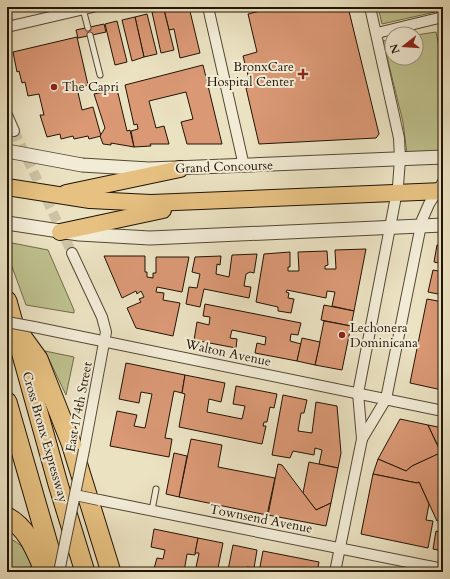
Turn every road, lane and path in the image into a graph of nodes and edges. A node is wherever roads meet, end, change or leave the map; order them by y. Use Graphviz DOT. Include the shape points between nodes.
graph roads {
  1 [pos="93,7"];
  2 [pos="208,7"];
  3 [pos="370,7"];
  4 [pos="441,7"];
  5 [pos="83,10"];
  6 [pos="443,17"];
  7 [pos="7,27"];
  8 [pos="88,28"];
  9 [pos="377,33"];
  10 [pos="90,35"];
  11 [pos="100,75"];
  12 [pos="7,115"];
  13 [pos="14,131"];
  14 [pos="7,151"];
  15 [pos="443,157"];
  16 [pos="400,159"];
  17 [pos="244,166"];
  18 [pos="180,169"];
  19 [pos="7,187"];
  20 [pos="441,188"];
  21 [pos="396,193"];
  22 [pos="55,196"];
  23 [pos="200,202"];
  24 [pos="7,223"];
  25 [pos="443,225"];
  26 [pos="421,226"];
  27 [pos="390,228"];
  28 [pos="60,232"];
  29 [pos="72,253"];
  30 [pos="7,301"];
  31 [pos="10,324"];
  32 [pos="105,342"];
  33 [pos="358,393"];
  34 [pos="386,399"];
  35 [pos="7,402"];
  36 [pos="443,411"];
  37 [pos="362,439"];
  38 [pos="156,489"];
  39 [pos="74,495"];
  40 [pos="152,510"];
  41 [pos="7,517"];
  42 [pos="340,548"];
  43 [pos="443,569"];
  44 [pos="45,572"];
  45 [pos="58,572"];
  46 [pos="85,572"];
  47 [pos="111,572"];
  48 [pos="335,572"];
  1 -- 5 [label="street"];
  2 -- 17 [label="street"];
  3 -- 9 [label="street"];
  4 -- 6 [label="street"];
  5 -- 7 [label="street"];
  5 -- 8 [label="lane"];
  6 -- 9 [label="street"];
  9 -- 16 [label="street" via="398,132"];
  10 -- 11 [label="lane"];
  12 -- 13 [label="street"];
  14 -- 18 [label="street, Grand Concourse" via="100,167"];
  15 -- 16 [label="street, Grand Concourse"];
  16 -- 17 [label="street, Grand Concourse"];
  16 -- 21 [label="street"];
  17 -- 18 [label="street, Grand Concourse"];
  18 -- 22 [label="main road"];
  19 -- 22 [label="main road"];
  20 -- 21 [label="main road"];
  20 -- 26 [label="street" via="426,210"];
  21 -- 23 [label="main road"];
  21 -- 27 [label="street"];
  22 -- 23 [label="main road" via="127,203"];
  23 -- 28 [label="main road"];
  24 -- 28 [label="street"];
  25 -- 26 [label="street"];
  26 -- 27 [label="street"];
  26 -- 34 [label="street"];
  27 -- 28 [label="street" via="168,238"];
  27 -- 33 [label="street"];
  29 -- 32 [label="street, East 174th Street" via="104,322"];
  30 -- 31 [label="highway, Cross Bronx Expressway"];
  31 -- 32 [label="street, Walton Avenue, bridge"];
  31 -- 46 [label="highway, Cross Bronx Expressway"];
  31 -- 47 [label="highway" via="38,360 76,459"];
  32 -- 33 [label="street, Walton Avenue"];
  32 -- 39 [label="street, East 174th Street, bridge"];
  33 -- 34 [label="street, Walton Avenue"];
  33 -- 37 [label="street"];
  34 -- 36 [label="street, Walton Avenue"];
  34 -- 37 [label="street"];
  35 -- 45 [label="highway, Cross Bronx Expressway"];
  37 -- 42 [label="street"];
  38 -- 40 [label="lane"];
  39 -- 40 [label="street, Townsend Avenue, bridge"];
  39 -- 45 [label="street, East 174th Street, bridge"];
  40 -- 42 [label="street, Townsend Avenue"];
  41 -- 44 [label="highway" via="25,532"];
  42 -- 43 [label="street, Townsend Avenue"];
  42 -- 48 [label="street"];
}
